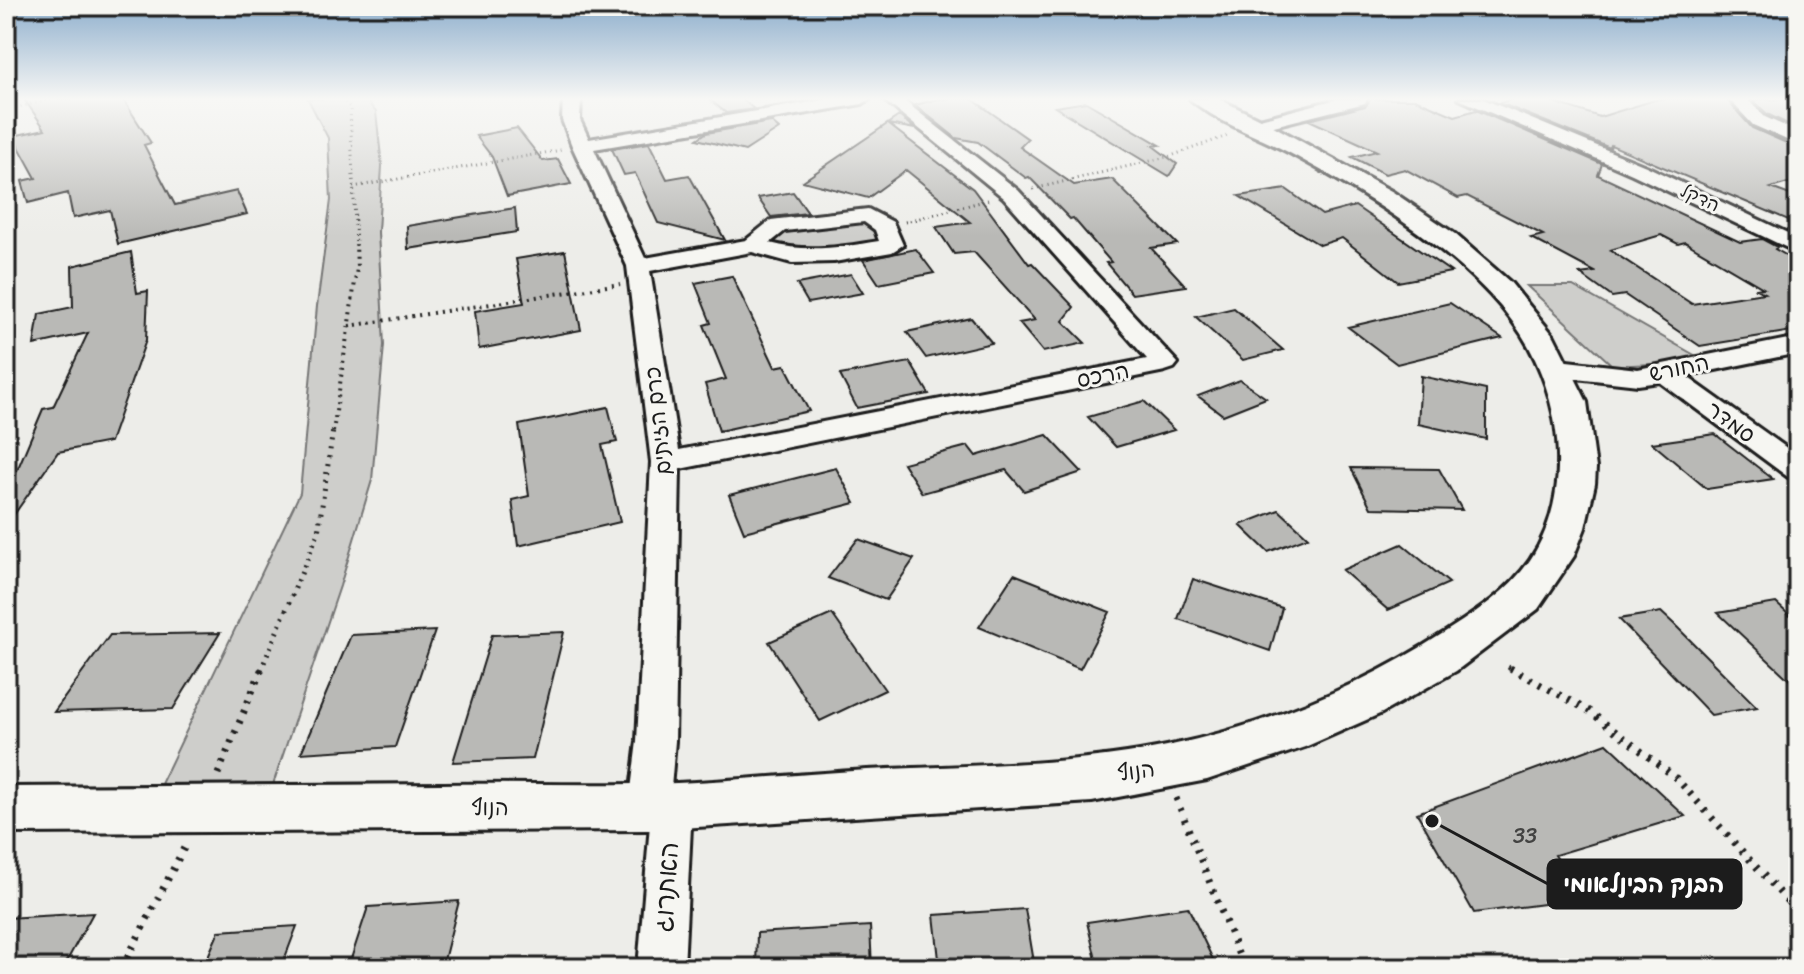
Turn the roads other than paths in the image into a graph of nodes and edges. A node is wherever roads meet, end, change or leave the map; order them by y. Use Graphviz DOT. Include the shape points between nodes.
graph roads {
  1 [pos="588,144"];
  2 [pos="948,144"];
  3 [pos="1287,144"];
  4 [pos="1577,144"];
  5 [pos="581,146"];
  6 [pos="753,245"];
  7 [pos="1798,246"];
  8 [pos="640,273"];
  9 [pos="1798,345"];
  10 [pos="1558,368"];
  11 [pos="1665,374"];
  12 [pos="666,462"];
  13 [pos="1798,470"];
  14 [pos="661,806"];
  15 [pos="6,810"];
  16 [pos="661,968"];
  1 -- 5 [label="street"];
  2 -- 12 [label="street, הרכס" via="1011,194 1165,363"];
  3 -- 10 [label="street, הנוף" via="1402,210 1456,249 1520,309"];
  4 -- 7 [label="street, הדקל"];
  5 -- 8 [label="street, כרם הזיתים"];
  6 -- 6 [label="street" via="792,256 892,245 885,227 868,215 779,225"];
  6 -- 8 [label="street"];
  8 -- 12 [label="street, כרם הזיתים"];
  9 -- 11 [label="street, החורש"];
  10 -- 11 [label="street, החורש" via="1638,377"];
  10 -- 14 [label="street, הנוף" via="1571,403 1578,452 1576,490 1565,536 1533,588 1500,618 1411,678 1341,713 1249,747 1160,769 1067,780"];
  11 -- 13 [label="street, סמדר"];
  12 -- 14 [label="street, כרם הזיתים" via="656,741"];
  14 -- 15 [label="street, הנוף"];
  14 -- 16 [label="street, האתרוג"];
}
